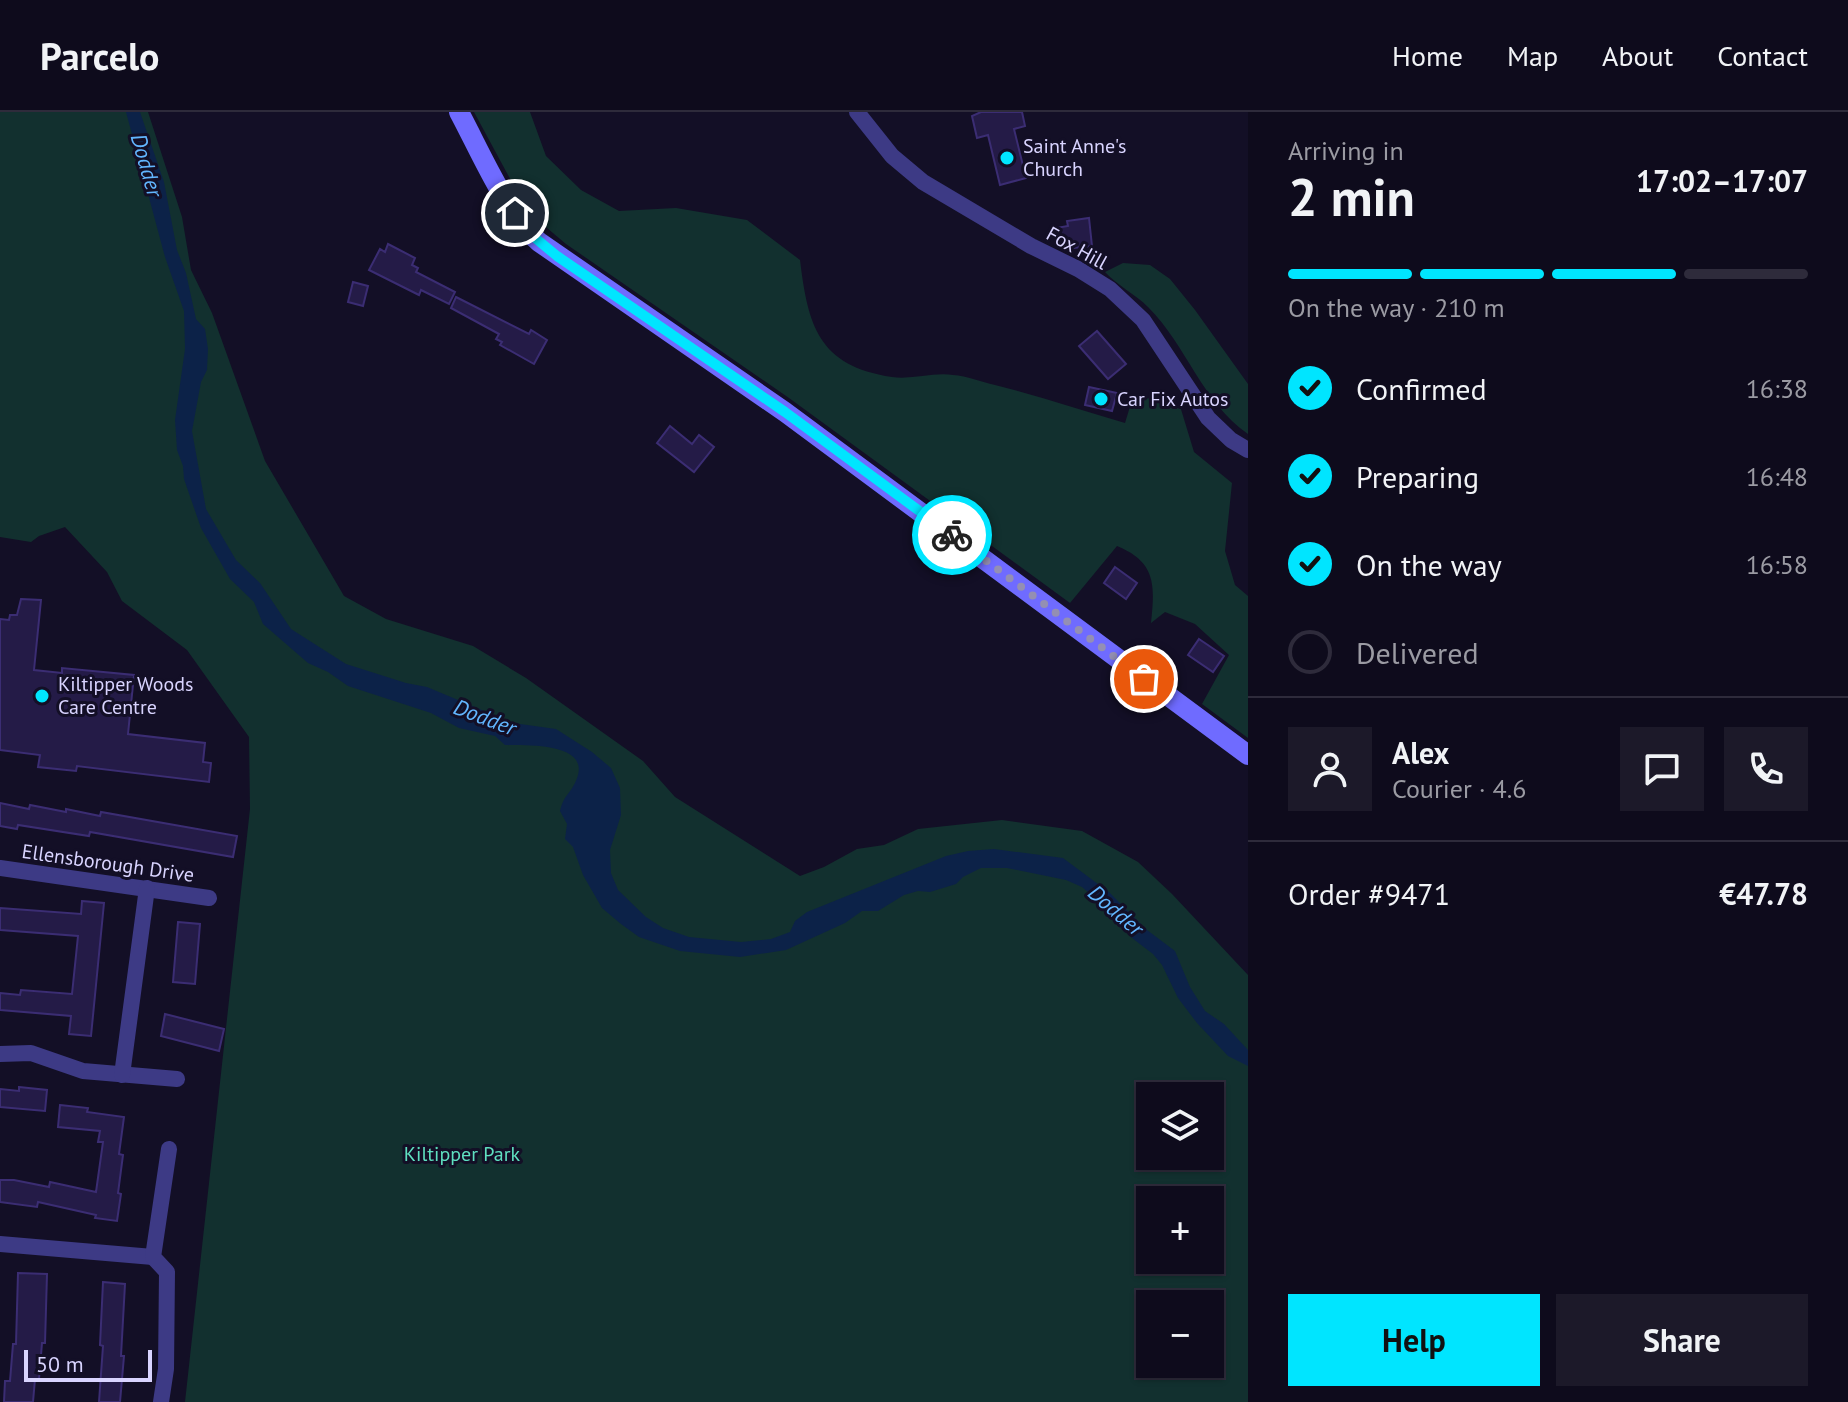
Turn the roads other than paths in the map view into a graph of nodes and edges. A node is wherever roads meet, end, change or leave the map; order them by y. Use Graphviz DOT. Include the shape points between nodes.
graph roads {
  1 [pos="459,112"];
  2 [pos="857,112"];
  3 [pos="1248,450"];
  4 [pos="1248,755"];
  5 [pos="0,868"];
  6 [pos="147,888"];
  7 [pos="209,898"];
  8 [pos="0,1054"];
  9 [pos="122,1075"];
  10 [pos="177,1079"];
  11 [pos="169,1149"];
  12 [pos="0,1244"];
  13 [pos="153,1257"];
  14 [pos="161,1402"];
  1 -- 4 [label="main road" via="515,213 539,242 785,412"];
  2 -- 3 [label="street, Fox Hill" via="892,156 923,182 1110,289 1143,320 1208,418"];
  5 -- 6 [label="street, Ellensborough Drive"];
  6 -- 7 [label="street, Ellensborough Drive"];
  6 -- 9 [label="street"];
  8 -- 9 [label="street" via="31,1053 83,1071"];
  9 -- 10 [label="street"];
  11 -- 13 [label="street"];
  12 -- 13 [label="street"];
  13 -- 14 [label="street" via="167,1272"];
}
